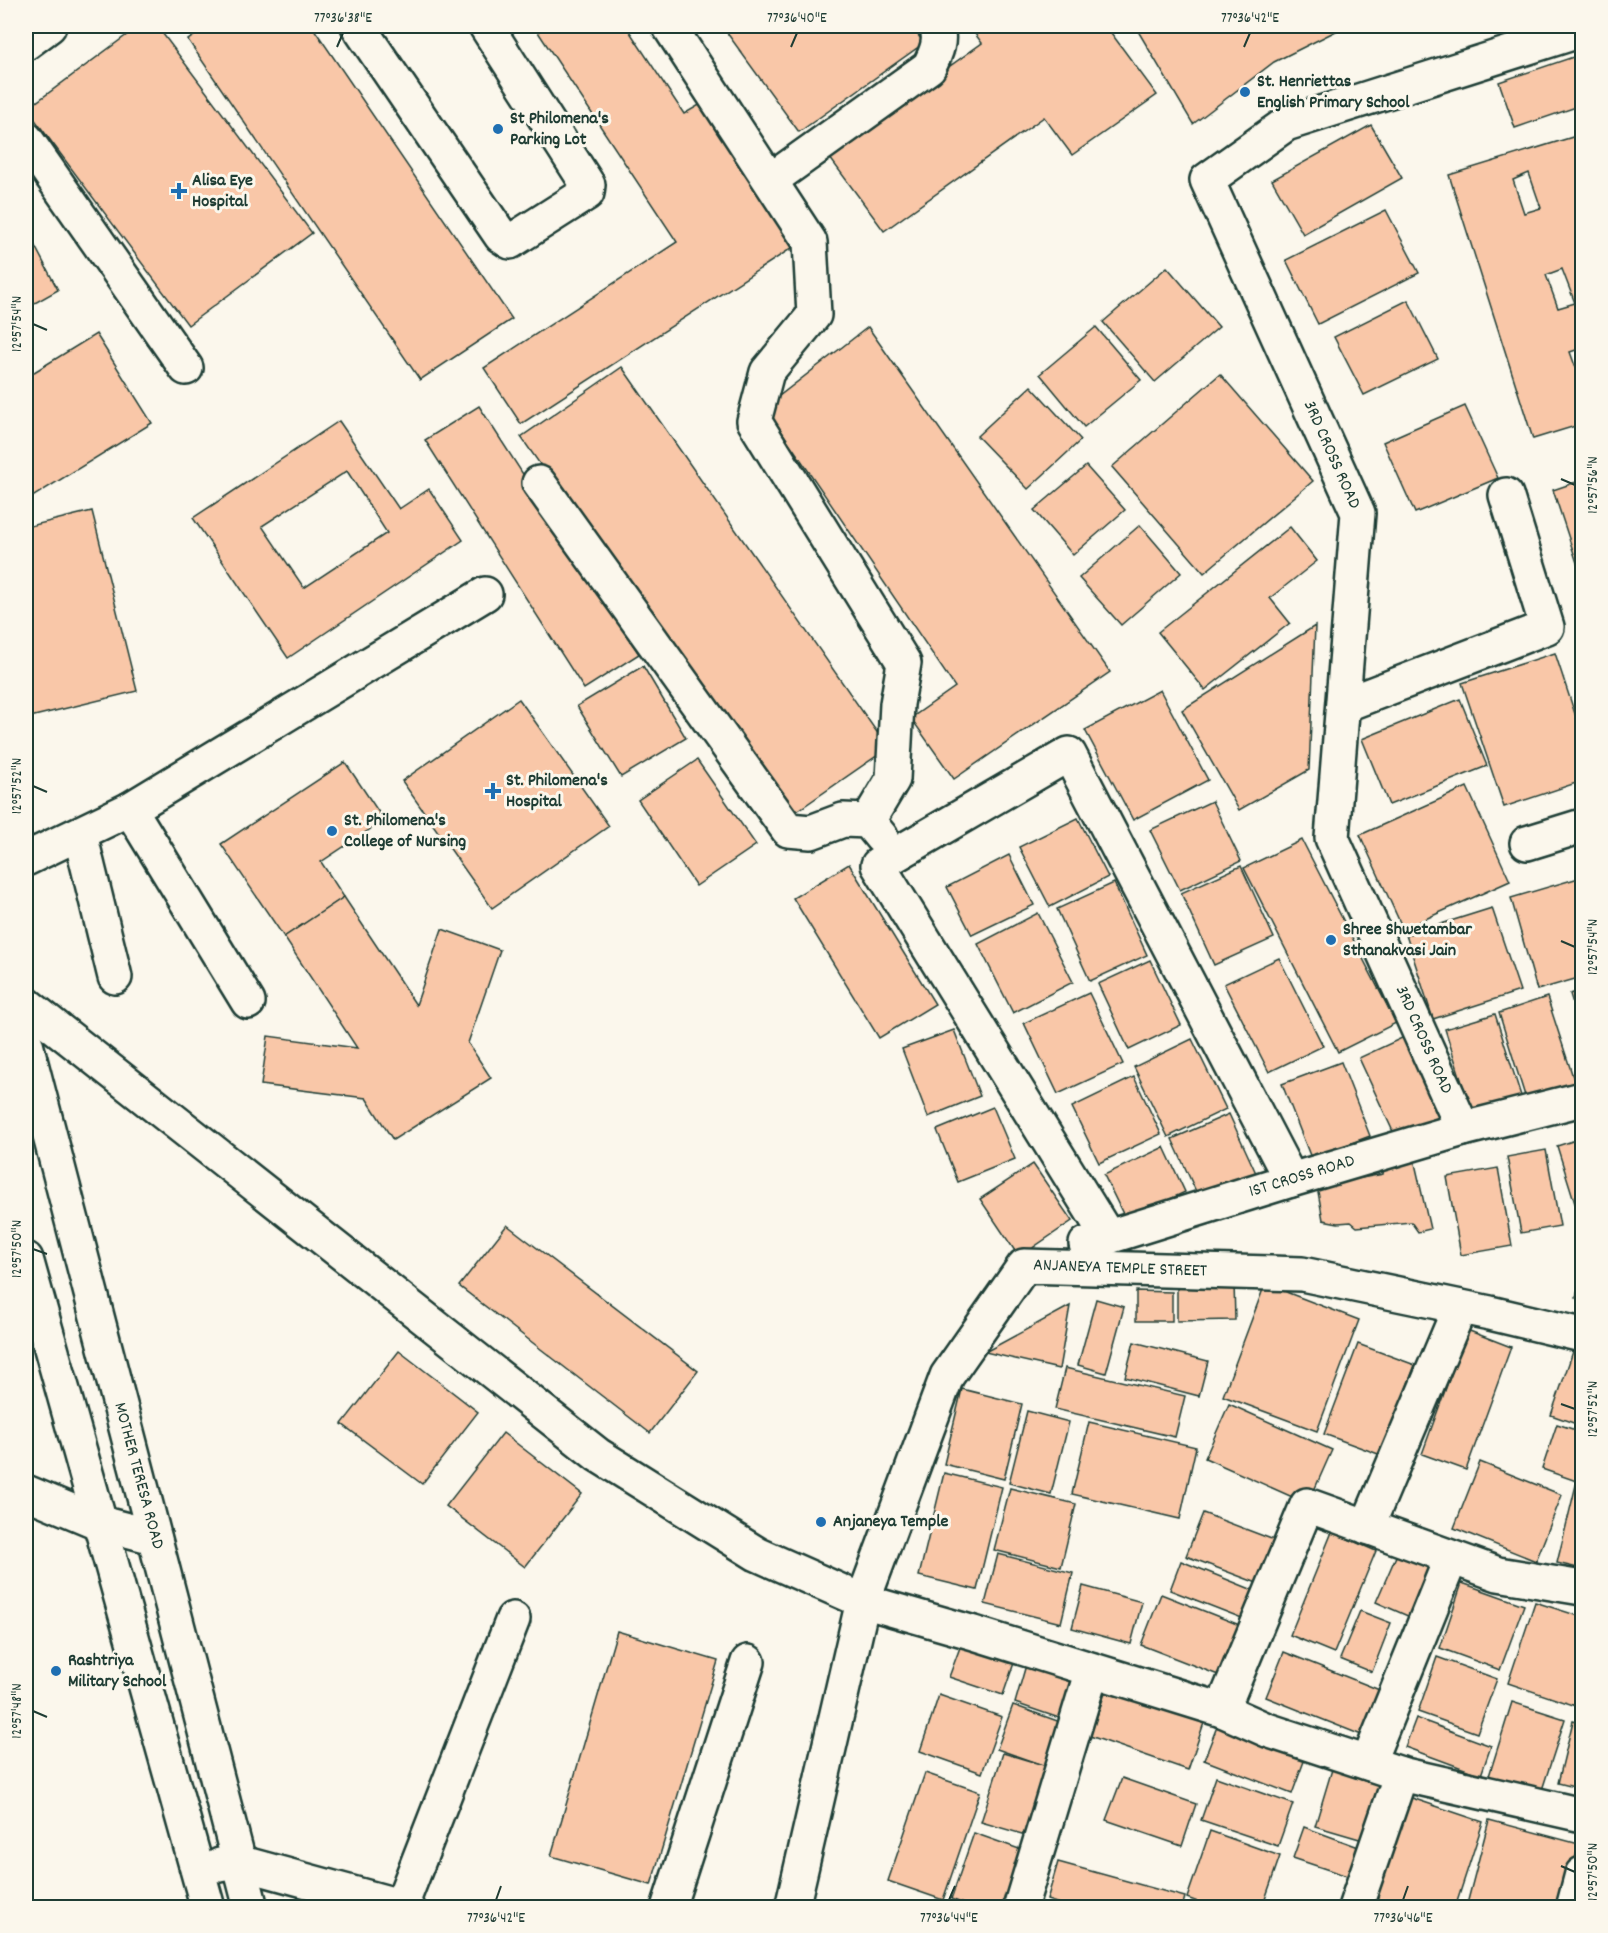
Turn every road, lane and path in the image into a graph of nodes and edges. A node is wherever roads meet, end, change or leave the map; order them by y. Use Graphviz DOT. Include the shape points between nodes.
graph roads {
  1 [pos="49,26"];
  2 [pos="358,26"];
  3 [pos="486,26"];
  4 [pos="669,26"];
  5 [pos="936,26"];
  6 [pos="1582,30"];
  7 [pos="26,43"];
  8 [pos="26,139"];
  9 [pos="771,180"];
  10 [pos="186,368"];
  11 [pos="539,483"];
  12 [pos="1506,495"];
  13 [pos="485,594"];
  14 [pos="1344,705"];
  15 [pos="130,809"];
  16 [pos="868,821"];
  17 [pos="1582,826"];
  18 [pos="80,834"];
  19 [pos="1527,843"];
  20 [pos="895,855"];
  21 [pos="26,859"];
  22 [pos="116,977"];
  23 [pos="248,1002"];
  24 [pos="26,1004"];
  25 [pos="26,1044"];
  26 [pos="1582,1099"];
  27 [pos="1463,1129"];
  28 [pos="1291,1180"];
  29 [pos="1108,1237"];
  30 [pos="26,1264"];
  31 [pos="1024,1266"];
  32 [pos="1460,1306"];
  33 [pos="1582,1335"];
  34 [pos="26,1492"];
  35 [pos="100,1523"];
  36 [pos="1367,1527"];
  37 [pos="154,1537"];
  38 [pos="1451,1558"];
  39 [pos="1582,1588"];
  40 [pos="863,1601"];
  41 [pos="513,1619"];
  42 [pos="748,1662"];
  43 [pos="1092,1670"];
  44 [pos="1222,1710"];
  45 [pos="1368,1763"];
  46 [pos="1401,1774"];
  47 [pos="1582,1815"];
  48 [pos="238,1862"];
  49 [pos="197,1867"];
  50 [pos="1582,1874"];
  51 [pos="404,1907"];
  52 [pos="208,1908"];
  53 [pos="251,1908"];
  54 [pos="668,1908"];
  55 [pos="792,1908"];
  56 [pos="1020,1908"];
  57 [pos="1355,1908"];
  58 [pos="1573,1908"];
  1 -- 7 [label="street"];
  2 -- 3 [label="street" via="501,236 510,242 587,193 588,185"];
  4 -- 9 [label="street"];
  5 -- 9 [label="street" via="938,48 929,67"];
  6 -- 14 [label="street, 3RD CROSS ROAD" via="1286,124 1207,180 1358,513"];
  8 -- 10 [label="street"];
  9 -- 16 [label="street" via="810,242 814,315 767,372 754,421 904,663 897,704 894,779"];
  11 -- 16 [label="street" via="788,830 812,832 843,820"];
  12 -- 14 [label="street" via="1546,627"];
  13 -- 15 [label="street"];
  14 -- 27 [label="street, 3RD CROSS ROAD" via="1332,838"];
  15 -- 18 [label="street"];
  15 -- 23 [label="street"];
  16 -- 20 [label="street"];
  17 -- 19 [label="street"];
  18 -- 21 [label="street"];
  18 -- 22 [label="street"];
  20 -- 28 [label="street" via="1069,754"];
  20 -- 29 [label="street" via="878,865"];
  24 -- 40 [label="street" via="598,1455 757,1554"];
  25 -- 37 [label="street, MOTHER TERESA ROAD"];
  26 -- 27 [label="street, 1ST CROSS ROAD"];
  27 -- 28 [label="street, 1ST CROSS ROAD"];
  28 -- 29 [label="street, 1ST CROSS ROAD"];
  29 -- 31 [label="street, 1ST CROSS ROAD"];
  30 -- 35 [label="street"];
  31 -- 32 [label="street, ANJANEYA TEMPLE STREET" via="1302,1275"];
  31 -- 40 [label="street, ANJANEYA TEMPLE STREET" via="947,1376"];
  32 -- 33 [label="street, ANJANEYA TEMPLE STREET"];
  32 -- 36 [label="street"];
  34 -- 35 [label="street"];
  35 -- 37 [label="street"];
  35 -- 49 [label="street"];
  36 -- 38 [label="street"];
  36 -- 44 [label="street" via="1307,1505"];
  37 -- 48 [label="street, MOTHER TERESA ROAD"];
  38 -- 39 [label="street" via="1498,1574"];
  38 -- 45 [label="street"];
  40 -- 43 [label="street"];
  40 -- 55 [label="street, ANJANEYA TEMPLE STREET"];
  41 -- 51 [label="street"];
  42 -- 54 [label="street"];
  43 -- 44 [label="street"];
  43 -- 56 [label="street"];
  44 -- 45 [label="street" via="1267,1730"];
  45 -- 46 [label="street"];
  46 -- 47 [label="street"];
  46 -- 57 [label="street"];
  48 -- 49 [label="street"];
  48 -- 51 [label="street"];
  48 -- 53 [label="street, MOTHER TERESA ROAD"];
  49 -- 52 [label="street"];
  50 -- 58 [label="street"];
}
